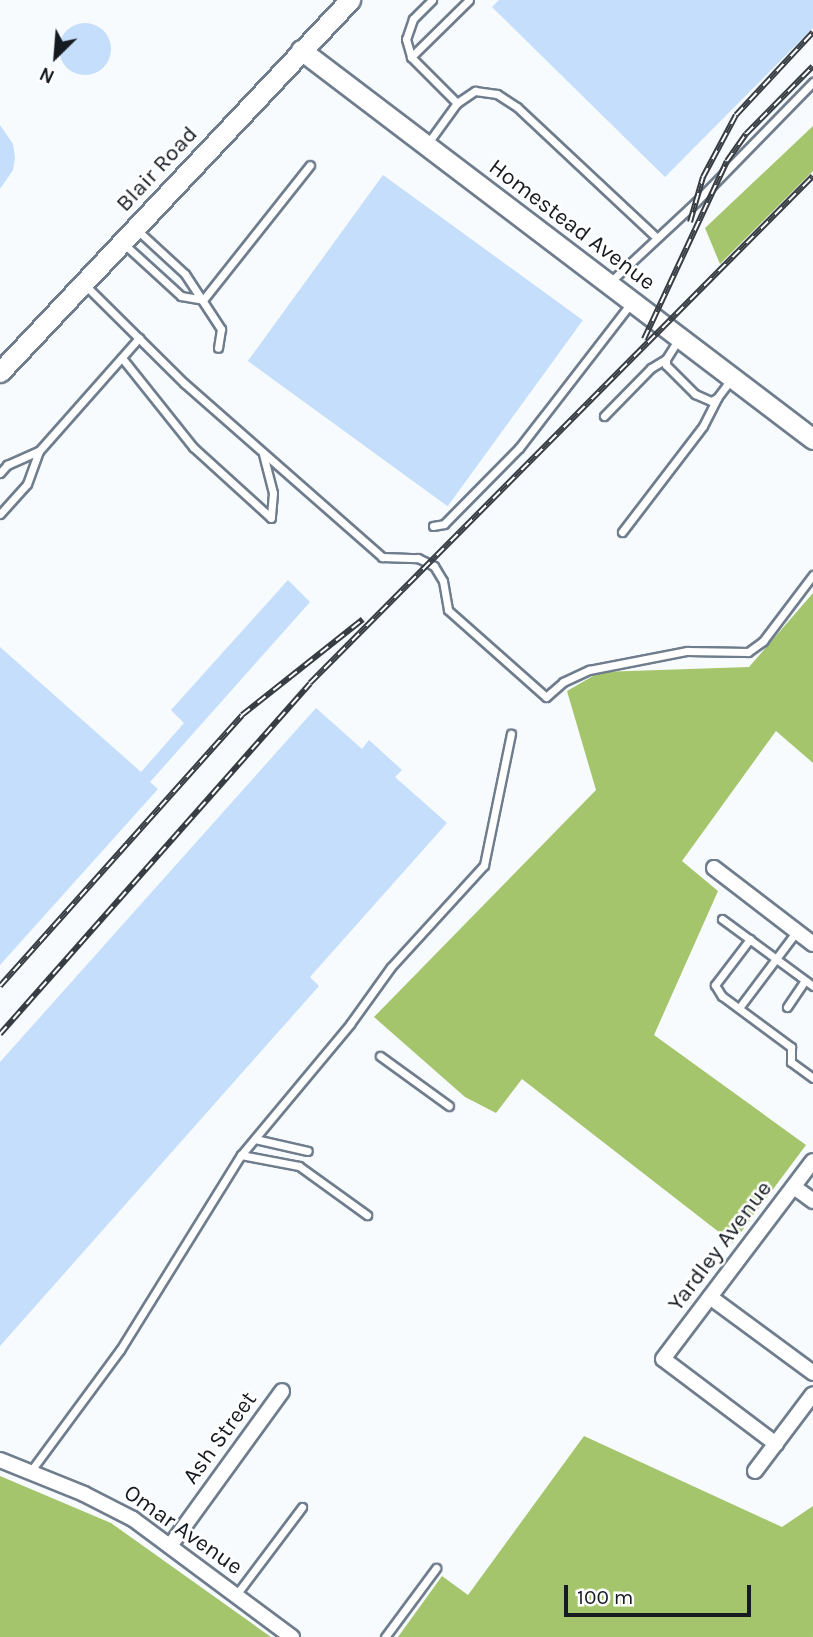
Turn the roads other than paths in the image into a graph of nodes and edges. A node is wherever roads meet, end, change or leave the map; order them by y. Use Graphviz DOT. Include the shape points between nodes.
graph roads {
  1 [pos="350,0"];
  2 [pos="432,0"];
  3 [pos="469,0"];
  4 [pos="301,50"];
  5 [pos="411,57"];
  6 [pos="813,82"];
  7 [pos="457,103"];
  8 [pos="426,145"];
  9 [pos="310,165"];
  10 [pos="128,235"];
  11 [pos="656,237"];
  12 [pos="83,283"];
  13 [pos="609,284"];
  14 [pos="204,300"];
  15 [pos="632,301"];
  16 [pos="139,338"];
  17 [pos="680,338"];
  18 [pos="218,348"];
  19 [pos="122,358"];
  20 [pos="666,359"];
  21 [pos="0,372"];
  22 [pos="732,377"];
  23 [pos="717,398"];
  24 [pos="604,416"];
  25 [pos="813,439"];
  26 [pos="39,451"];
  27 [pos="262,453"];
  28 [pos="0,473"];
  29 [pos="0,514"];
  30 [pos="433,526"];
  31 [pos="622,532"];
  32 [pos="813,575"];
  33 [pos="512,734"];
  34 [pos="714,868"];
  35 [pos="722,919"];
  36 [pos="796,932"];
  37 [pos="750,939"];
  38 [pos="813,944"];
  39 [pos="776,958"];
  40 [pos="806,980"];
  41 [pos="813,986"];
  42 [pos="787,1007"];
  43 [pos="739,1008"];
  44 [pos="380,1056"];
  45 [pos="813,1078"];
  46 [pos="449,1106"];
  47 [pos="255,1139"];
  48 [pos="308,1151"];
  49 [pos="241,1155"];
  50 [pos="813,1161"];
  51 [pos="794,1187"];
  52 [pos="813,1201"];
  53 [pos="367,1215"];
  54 [pos="710,1297"];
  55 [pos="813,1373"];
  56 [pos="282,1391"];
  57 [pos="813,1394"];
  58 [pos="776,1444"];
  59 [pos="0,1460"];
  60 [pos="755,1471"];
  61 [pos="30,1472"];
  62 [pos="302,1507"];
  63 [pos="170,1546"];
  64 [pos="436,1568"];
  65 [pos="236,1595"];
  66 [pos="292,1637"];
  67 [pos="385,1637"];
  1 -- 4 [label="street, Blair Road"];
  2 -- 5 [label="lane" via="413,19 406,39"];
  3 -- 5 [label="lane"];
  4 -- 8 [label="street, Homestead Avenue"];
  4 -- 10 [label="street, Blair Road"];
  5 -- 7 [label="lane"];
  6 -- 11 [label="lane"];
  7 -- 8 [label="lane"];
  7 -- 11 [label="lane" via="475,91 497,94 517,107"];
  8 -- 13 [label="street, Homestead Avenue"];
  9 -- 14 [label="lane"];
  10 -- 12 [label="street, Blair Road"];
  10 -- 14 [label="lane" via="186,274"];
  10 -- 14 [label="lane" via="181,296"];
  11 -- 13 [label="lane"];
  12 -- 16 [label="lane"];
  12 -- 21 [label="street, Blair Road"];
  13 -- 15 [label="street, Homestead Avenue"];
  14 -- 18 [label="lane" via="221,329"];
  15 -- 17 [label="street, Homestead Avenue"];
  15 -- 30 [label="lane" via="519,448 444,524"];
  16 -- 19 [label="lane"];
  16 -- 27 [label="lane"];
  17 -- 20 [label="lane"];
  17 -- 22 [label="street, Homestead Avenue"];
  19 -- 26 [label="lane"];
  19 -- 27 [label="lane" via="193,447 271,518 273,493"];
  20 -- 23 [label="lane" via="670,371 695,394 711,401"];
  20 -- 24 [label="lane" via="651,368"];
  22 -- 23 [label="lane"];
  22 -- 25 [label="street, Homestead Avenue"];
  23 -- 31 [label="lane" via="703,426"];
  26 -- 28 [label="lane" via="7,465"];
  26 -- 29 [label="lane" via="27,484"];
  27 -- 32 [label="lane" via="382,557 418,558 434,566 443,582 448,610 546,697 589,670 687,651 748,652 763,641"];
  33 -- 47 [label="lane" via="484,865 391,967"];
  34 -- 36 [label="street"];
  35 -- 37 [label="lane"];
  36 -- 38 [label="street"];
  36 -- 39 [label="lane"];
  37 -- 39 [label="lane"];
  37 -- 43 [label="lane" via="715,985"];
  39 -- 40 [label="lane"];
  39 -- 43 [label="lane"];
  40 -- 41 [label="lane"];
  40 -- 42 [label="lane"];
  43 -- 45 [label="lane" via="791,1047 791,1062"];
  44 -- 46 [label="lane"];
  47 -- 48 [label="lane"];
  47 -- 49 [label="lane"];
  49 -- 53 [label="lane" via="299,1166"];
  49 -- 61 [label="lane" via="120,1350"];
  50 -- 51 [label="street, Yardley Avenue"];
  51 -- 52 [label="street"];
  51 -- 54 [label="street, Yardley Avenue"];
  54 -- 55 [label="street"];
  54 -- 58 [label="street, Yardley Avenue" via="663,1359"];
  56 -- 63 [label="street, Ash Street"];
  57 -- 58 [label="street"];
  58 -- 60 [label="street"];
  59 -- 61 [label="street, Omar Avenue"];
  61 -- 63 [label="street, Omar Avenue" via="118,1511"];
  62 -- 65 [label="lane"];
  63 -- 65 [label="street, Omar Avenue"];
  64 -- 67 [label="lane"];
  65 -- 66 [label="street, Omar Avenue"];
}
